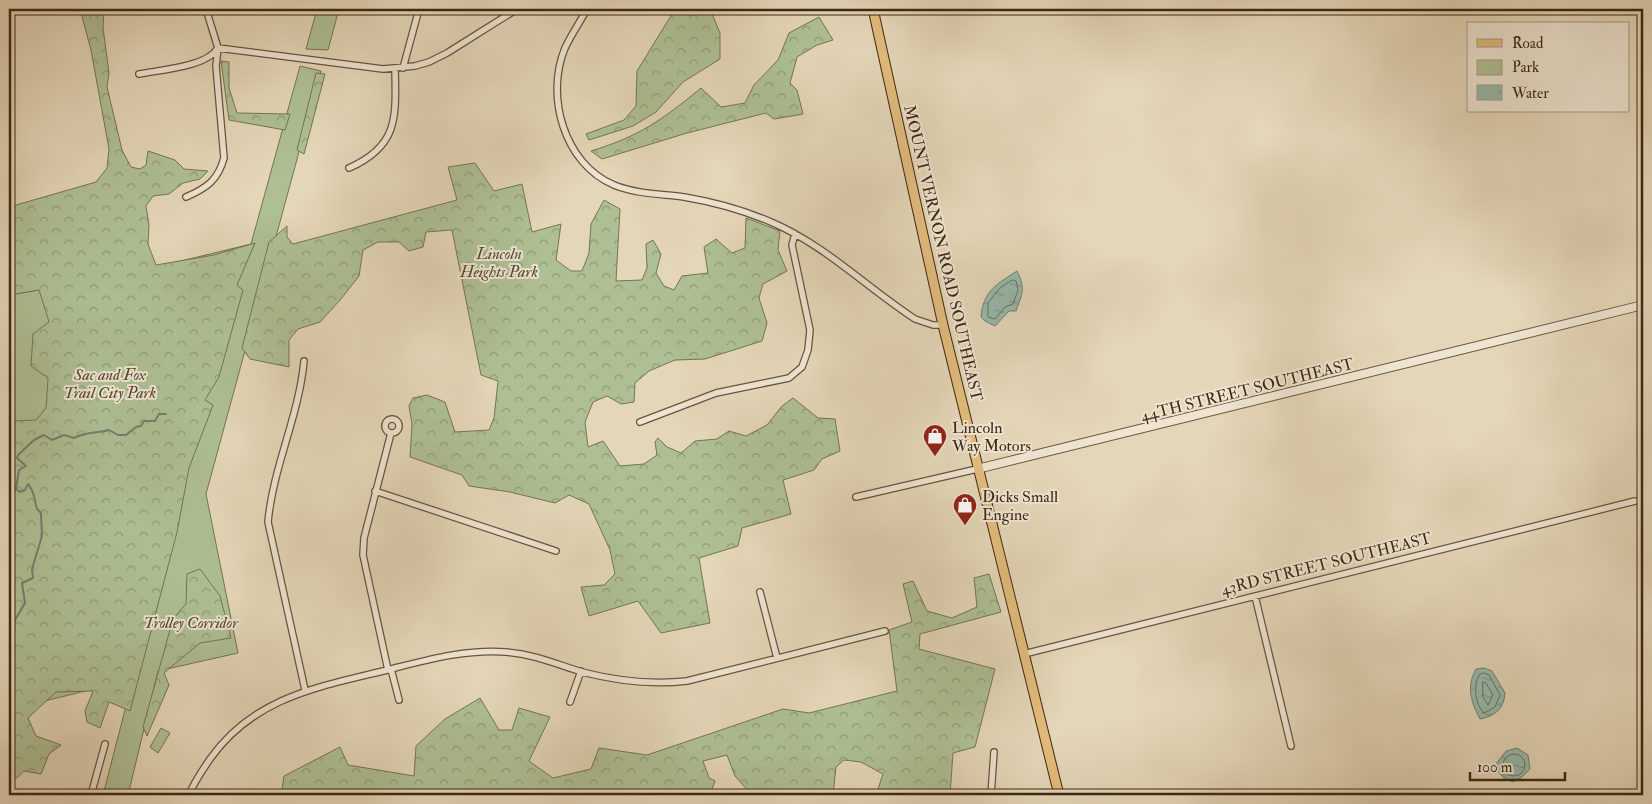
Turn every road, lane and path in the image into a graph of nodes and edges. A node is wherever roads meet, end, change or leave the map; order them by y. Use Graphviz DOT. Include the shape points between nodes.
graph roads {
  1 [pos="206,9"];
  2 [pos="419,9"];
  3 [pos="517,9"];
  4 [pos="587,9"];
  5 [pos="874,9"];
  6 [pos="218,48"];
  7 [pos="395,68"];
  8 [pos="403,68"];
  9 [pos="139,74"];
  10 [pos="349,168"];
  11 [pos="186,198"];
  12 [pos="795,234"];
  13 [pos="1643,305"];
  14 [pos="943,325"];
  15 [pos="304,361"];
  16 [pos="640,422"];
  17 [pos="391,433"];
  18 [pos="977,469"];
  19 [pos="375,491"];
  20 [pos="856,496"];
  21 [pos="1635,501"];
  22 [pos="556,551"];
  23 [pos="760,592"];
  24 [pos="1255,596"];
  25 [pos="885,631"];
  26 [pos="1024,654"];
  27 [pos="777,658"];
  28 [pos="390,669"];
  29 [pos="581,671"];
  30 [pos="305,690"];
  31 [pos="399,700"];
  32 [pos="570,702"];
  33 [pos="105,744"];
  34 [pos="1291,746"];
  35 [pos="994,752"];
  36 [pos="92,795"];
  37 [pos="189,795"];
  38 [pos="991,795"];
  39 [pos="1059,795"];
  1 -- 6 [label="street"];
  2 -- 8 [label="street"];
  3 -- 8 [label="street" via="447,53 429,62"];
  4 -- 12 [label="street" via="565,49 557,90 565,130 585,163 598,175 623,188 731,207"];
  5 -- 14 [label="main road, MOUNT VERNON ROAD SOUTHEAST"];
  6 -- 7 [label="street"];
  6 -- 9 [label="street" via="213,56 198,63"];
  6 -- 11 [label="street" via="216,66 224,158 214,182"];
  7 -- 8 [label="street"];
  7 -- 10 [label="street" via="396,106 392,128 384,145 368,160"];
  12 -- 14 [label="street" via="814,243 923,323"];
  12 -- 16 [label="street" via="792,245 810,330 802,367 788,378 716,393"];
  13 -- 18 [label="street, 44TH STREET SOUTHEAST"];
  14 -- 18 [label="main road, MOUNT VERNON ROAD SOUTHEAST"];
  15 -- 30 [label="street" via="302,382 268,522"];
  17 -- 19 [label="street"];
  18 -- 20 [label="street, 44TH STREET SOUTHEAST"];
  18 -- 26 [label="main road, MOUNT VERNON ROAD SOUTHEAST"];
  19 -- 22 [label="street"];
  19 -- 28 [label="street" via="364,538 364,570"];
  21 -- 24 [label="street, 43RD STREET SOUTHEAST"];
  23 -- 27 [label="street"];
  24 -- 26 [label="street, 43RD STREET SOUTHEAST"];
  24 -- 34 [label="street"];
  25 -- 27 [label="street"];
  26 -- 39 [label="main road, MOUNT VERNON ROAD SOUTHEAST"];
  27 -- 29 [label="street" via="663,684 617,680"];
  28 -- 29 [label="street" via="450,654 487,650 529,654"];
  28 -- 30 [label="street"];
  28 -- 31 [label="street"];
  29 -- 32 [label="street"];
  30 -- 37 [label="street" via="264,708 230,735 206,765"];
  33 -- 36 [label="street"];
  35 -- 38 [label="street"];
}
